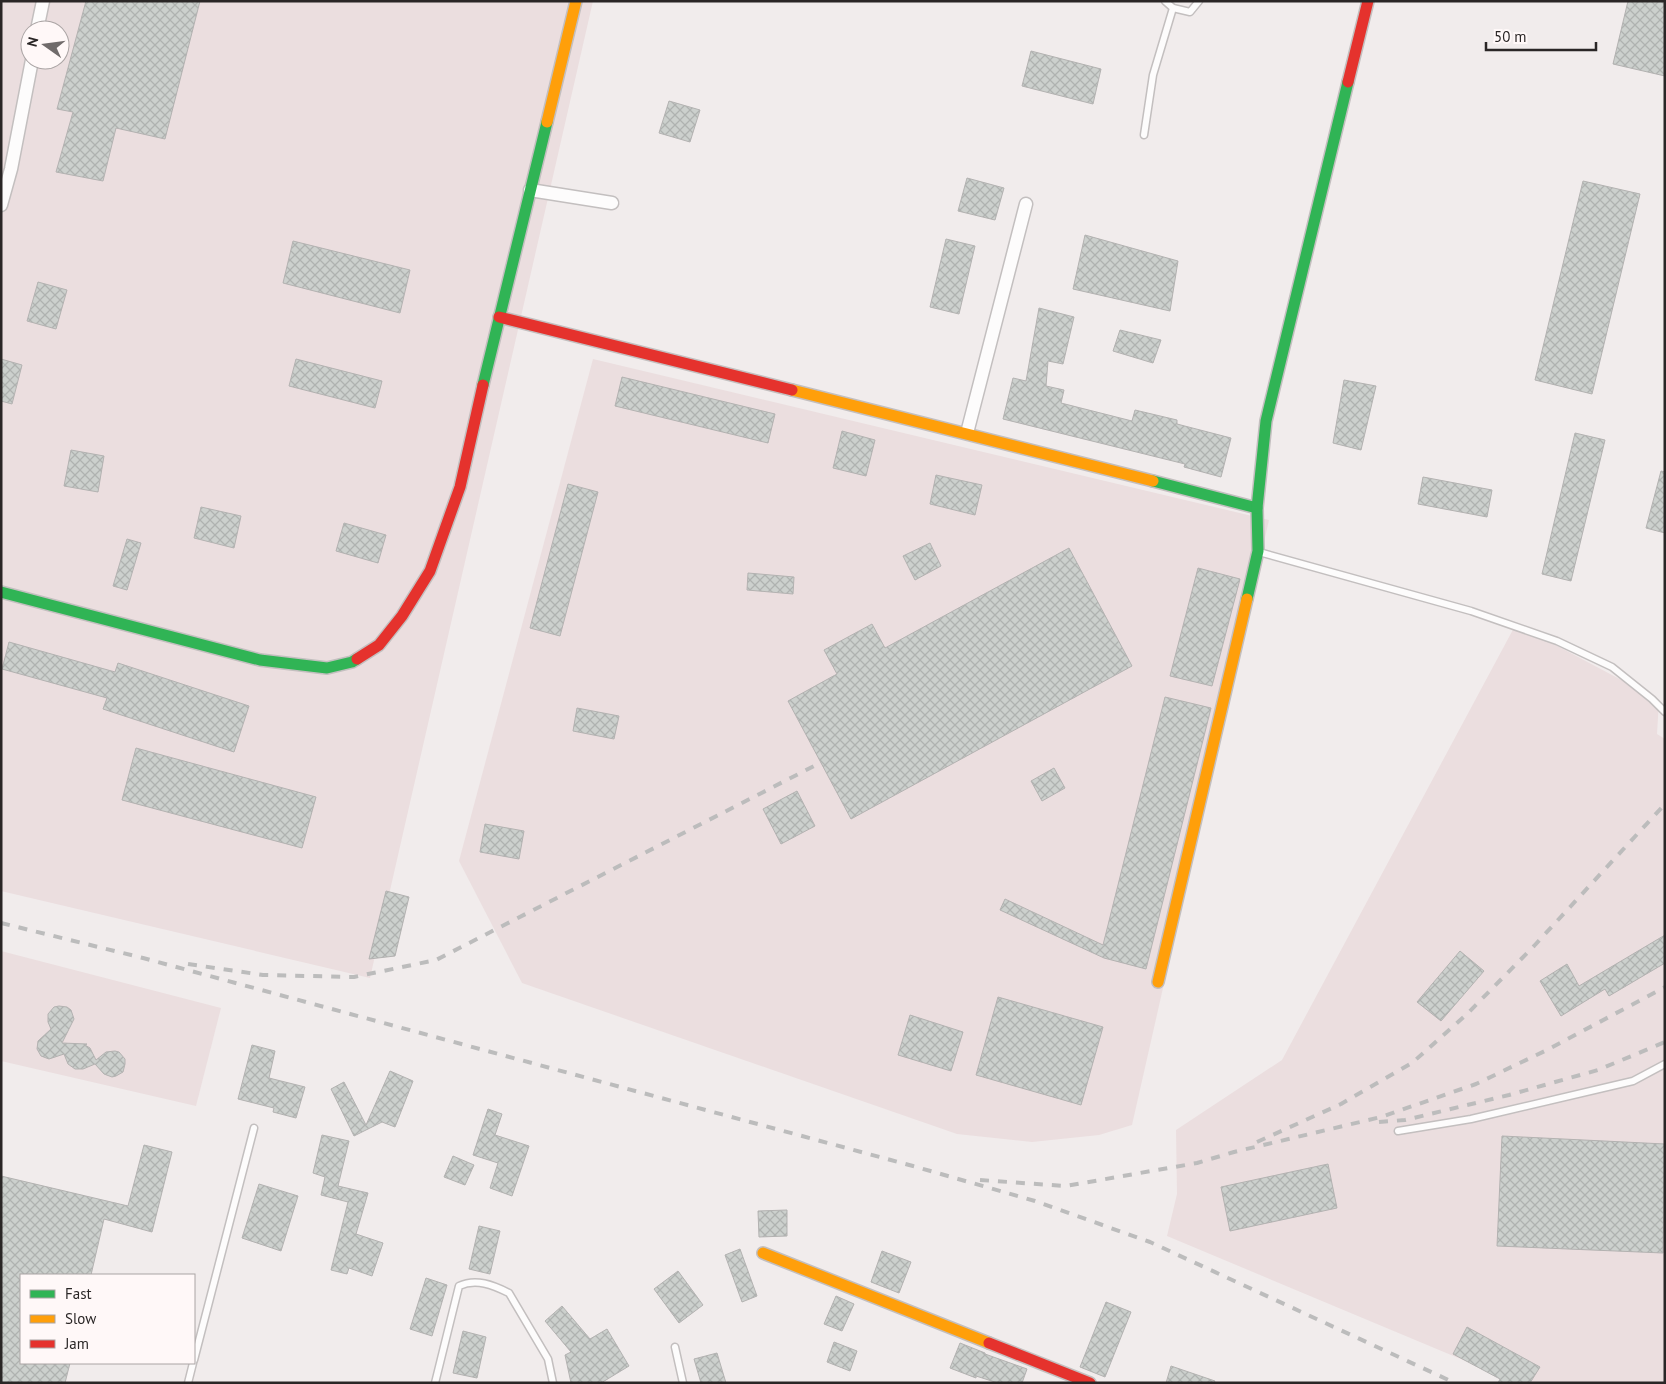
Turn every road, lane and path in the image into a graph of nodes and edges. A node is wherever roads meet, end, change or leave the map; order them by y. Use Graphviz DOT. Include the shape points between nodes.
graph roads {
  1 [pos="43,1"];
  2 [pos="576,1"];
  3 [pos="1165,1"];
  4 [pos="1199,1"];
  5 [pos="1368,1"];
  6 [pos="1173,8"];
  7 [pos="39,20"];
  8 [pos="30,70"];
  9 [pos="1144,135"];
  10 [pos="530,190"];
  11 [pos="612,203"];
  12 [pos="1026,204"];
  13 [pos="1,205"];
  14 [pos="499,317"];
  15 [pos="967,433"];
  16 [pos="1257,508"];
  17 [pos="1258,552"];
  18 [pos="1,592"];
  19 [pos="1665,712"];
  20 [pos="1158,982"];
  21 [pos="1665,1064"];
  22 [pos="254,1128"];
  23 [pos="1398,1131"];
  24 [pos="763,1253"];
  25 [pos="675,1347"];
  26 [pos="195,1353"];
  27 [pos="192,1364"];
  28 [pos="188,1383"];
  29 [pos="435,1383"];
  30 [pos="554,1383"];
  31 [pos="683,1383"];
  32 [pos="1090,1383"];
  1 -- 7 [label="street"];
  2 -- 10 [label="street"];
  3 -- 6 [label="lane"];
  4 -- 6 [label="lane" via="1190,12"];
  5 -- 16 [label="street" via="1266,421"];
  6 -- 9 [label="lane" via="1153,76"];
  8 -- 13 [label="street"];
  10 -- 11 [label="street"];
  10 -- 14 [label="street"];
  12 -- 15 [label="street"];
  14 -- 15 [label="street"];
  14 -- 18 [label="street" via="460,487 430,571 379,645 352,662 327,668 260,660"];
  15 -- 16 [label="street"];
  16 -- 17 [label="street"];
  17 -- 19 [label="lane" via="1471,611 1557,641 1612,667"];
  17 -- 20 [label="street"];
  21 -- 23 [label="lane" via="1633,1081 1471,1119"];
  22 -- 26 [label="lane"];
  24 -- 32 [label="street"];
  25 -- 31 [label="lane"];
  27 -- 28 [label="lane"];
  29 -- 30 [label="lane" via="459,1286 476,1281 509,1293 548,1359"];
}
